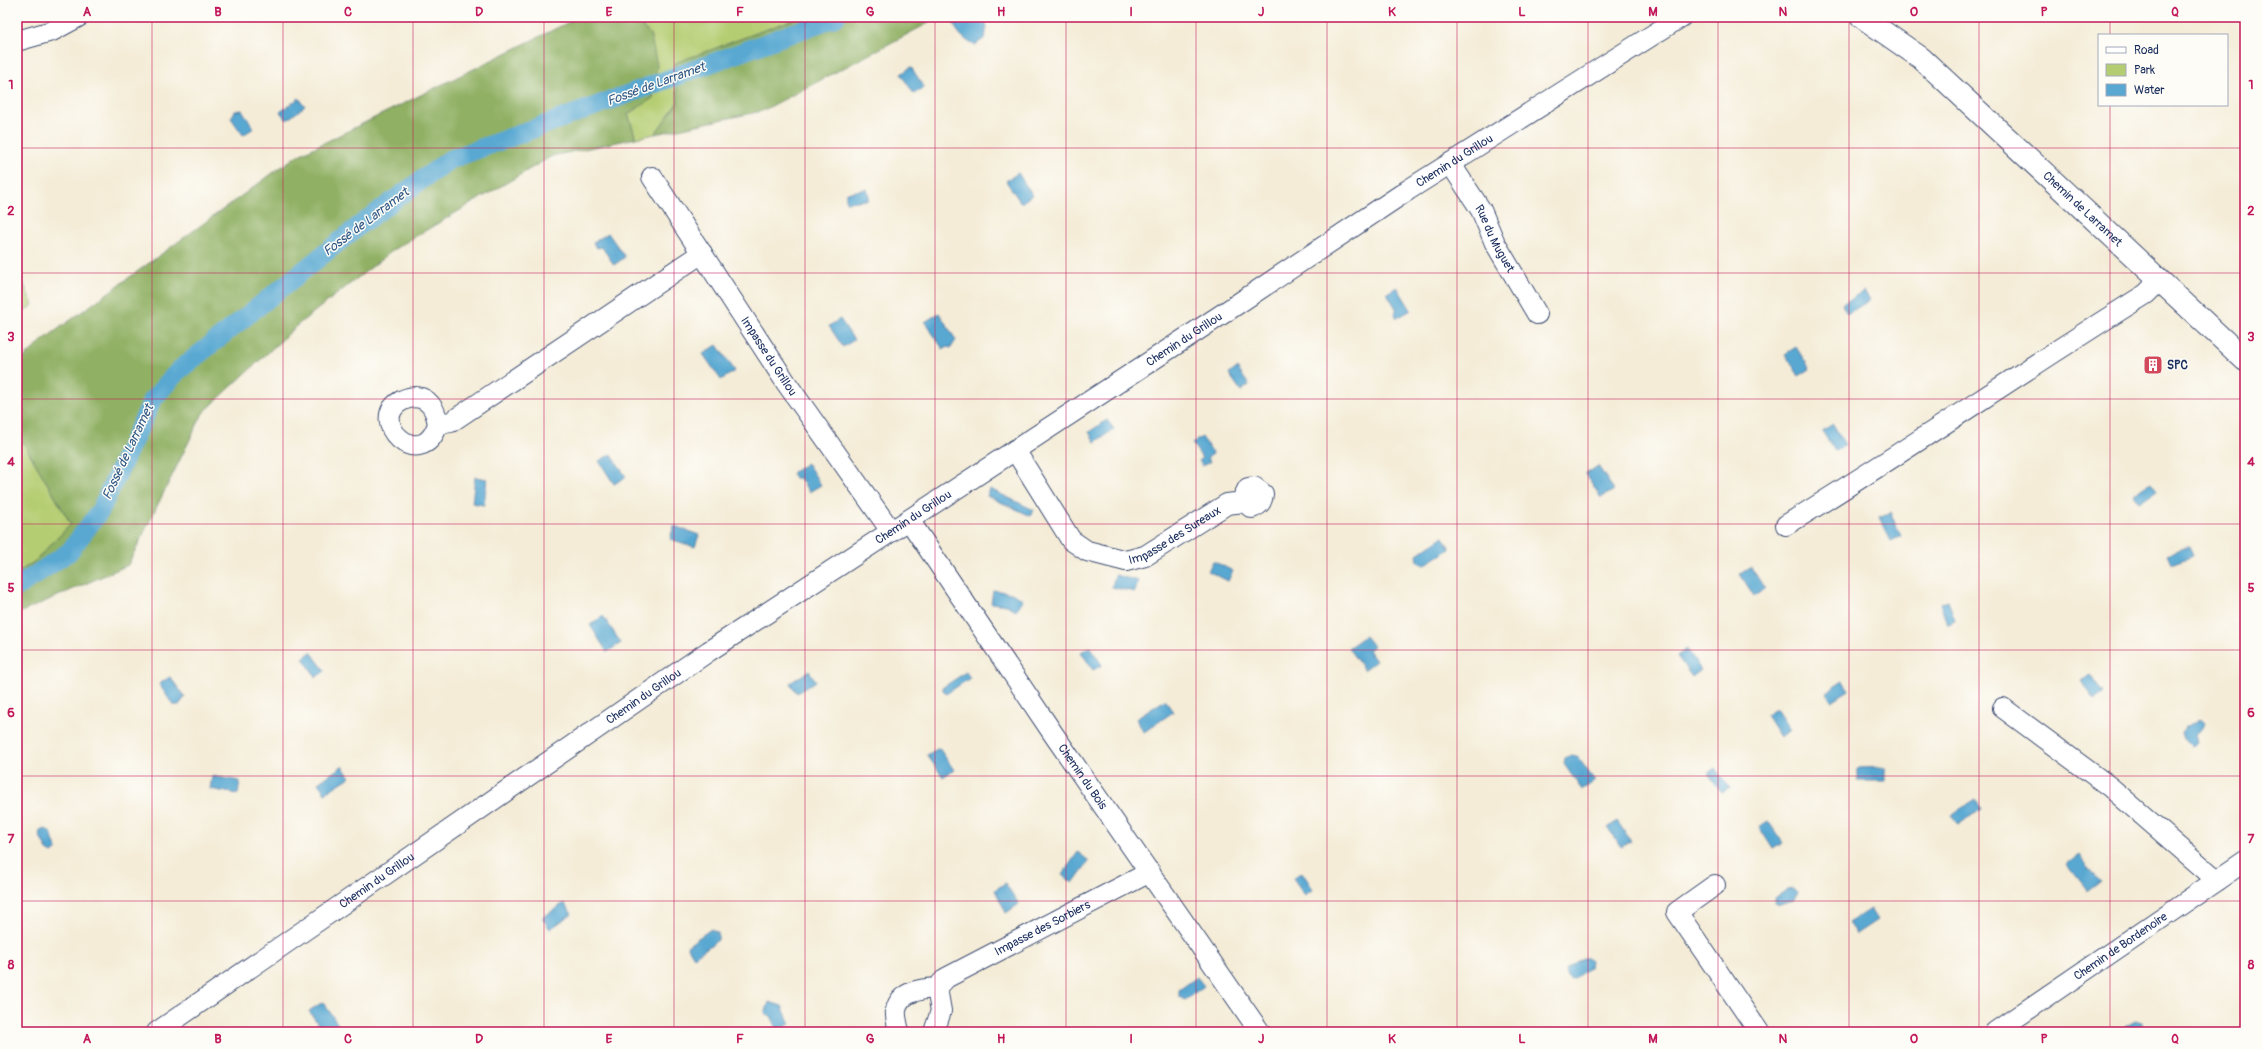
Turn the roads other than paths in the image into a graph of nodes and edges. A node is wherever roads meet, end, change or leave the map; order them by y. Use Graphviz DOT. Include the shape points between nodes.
graph roads {
  1 [pos="1680,17"];
  2 [pos="1862,17"];
  3 [pos="1882,17"];
  4 [pos="76,18"];
  5 [pos="17,41"];
  6 [pos="1921,58"];
  7 [pos="1450,163"];
  8 [pos="652,177"];
  9 [pos="702,253"];
  10 [pos="2159,280"];
  11 [pos="1537,314"];
  12 [pos="2245,360"];
  13 [pos="438,424"];
  14 [pos="1014,450"];
  15 [pos="1244,502"];
  16 [pos="909,520"];
  17 [pos="1786,525"];
  18 [pos="891,531"];
  19 [pos="2003,708"];
  20 [pos="2245,861"];
  21 [pos="1150,872"];
  22 [pos="2217,880"];
  23 [pos="1715,884"];
  24 [pos="937,988"];
  25 [pos="157,1032"];
  26 [pos="899,1032"];
  27 [pos="934,1032"];
  28 [pos="1260,1032"];
  29 [pos="1760,1032"];
  30 [pos="1996,1032"];
  1 -- 7 [label="street, Chemin du Grillou"];
  2 -- 6 [label="main road, Chemin de Larramet"];
  3 -- 6 [label="main road, Chemin de Larramet" via="1904,36"];
  4 -- 5 [label="street" via="52,31"];
  6 -- 10 [label="main road, Chemin de Larramet"];
  7 -- 11 [label="street, Rue du Muguet" via="1480,210 1495,243"];
  7 -- 14 [label="street, Chemin du Grillou"];
  8 -- 9 [label="street, Impasse du Grillou"];
  9 -- 13 [label="street" via="451,422"];
  9 -- 18 [label="street, Impasse du Grillou" via="787,384"];
  10 -- 12 [label="main road, Chemin de Larramet"];
  10 -- 17 [label="street" via="2146,294"];
  14 -- 15 [label="street, Impasse des Sureaux" via="1071,540 1087,551 1126,560 1145,556 1227,504"];
  14 -- 16 [label="street, Chemin du Grillou"];
  16 -- 18 [label="street, Chemin du Grillou"];
  16 -- 21 [label="street, Chemin du Bois"];
  18 -- 25 [label="street, Chemin du Grillou" via="686,667"];
  19 -- 22 [label="street" via="2110,787"];
  20 -- 22 [label="street, Chemin de Bordenoire"];
  21 -- 24 [label="street, Impasse des Sorbiers" via="946,978"];
  21 -- 28 [label="street, Chemin du Bois"];
  22 -- 30 [label="street, Chemin de Bordenoire"];
  23 -- 29 [label="street" via="1677,912"];
  24 -- 26 [label="street" via="918,990 902,998 896,1010"];
  24 -- 27 [label="street" via="941,1012"];
}
